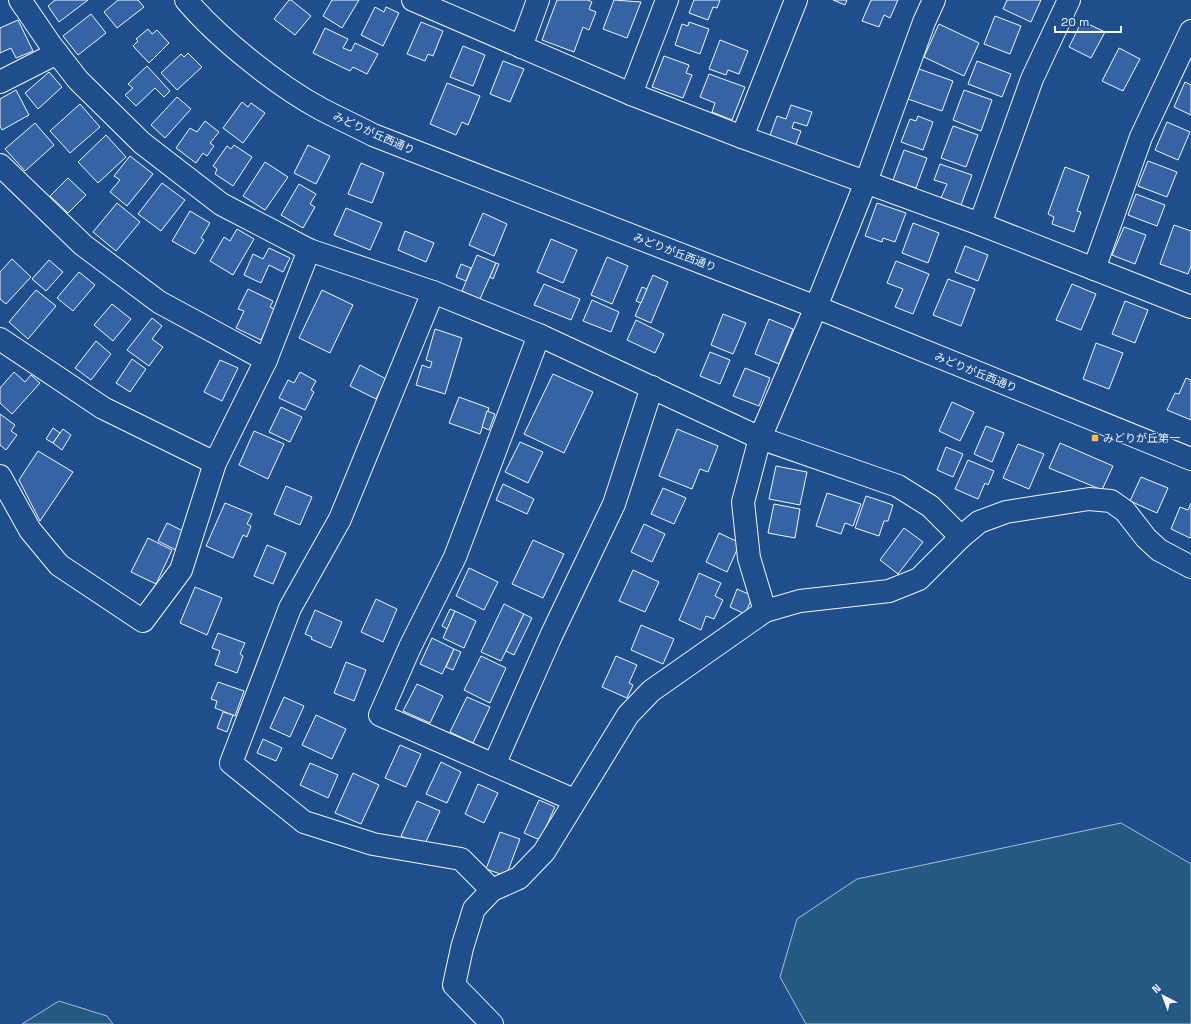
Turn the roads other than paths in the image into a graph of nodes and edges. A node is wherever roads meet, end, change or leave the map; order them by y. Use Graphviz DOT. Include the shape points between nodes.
graph roads {
  1 [pos="20,0"];
  2 [pos="186,0"];
  3 [pos="413,0"];
  4 [pos="538,0"];
  5 [pos="667,0"];
  6 [pos="796,0"];
  7 [pos="934,0"];
  8 [pos="1069,0"];
  9 [pos="1191,31"];
  10 [pos="521,47"];
  11 [pos="57,53"];
  12 [pos="0,82"];
  13 [pos="631,94"];
  14 [pos="742,137"];
  15 [pos="0,165"];
  16 [pos="866,182"];
  17 [pos="980,224"];
  18 [pos="308,250"];
  19 [pos="1094,269"];
  20 [pos="433,292"];
  21 [pos="816,307"];
  22 [pos="1191,307"];
  23 [pos="539,335"];
  24 [pos="0,339"];
  25 [pos="266,360"];
  26 [pos="652,387"];
  27 [pos="760,438"];
  28 [pos="1191,459"];
  29 [pos="215,463"];
  30 [pos="0,476"];
  31 [pos="961,537"];
  32 [pos="1191,567"];
  33 [pos="764,611"];
  34 [pos="494,765"];
  35 [pos="574,800"];
  36 [pos="492,890"];
  37 [pos="492,1024"];
  1 -- 11 [label="street"];
  2 -- 21 [label="street, みどりが丘西通り" via="239,51 278,82 320,109 367,131"];
  3 -- 10 [label="street"];
  4 -- 10 [label="street"];
  5 -- 13 [label="street"];
  6 -- 14 [label="street"];
  7 -- 16 [label="street"];
  8 -- 17 [label="street" via="1032,79"];
  9 -- 19 [label="street" via="1141,137"];
  10 -- 13 [label="street"];
  11 -- 12 [label="street"];
  11 -- 18 [label="street" via="78,80 142,143 221,204"];
  13 -- 14 [label="street"];
  14 -- 16 [label="street"];
  15 -- 25 [label="street" via="83,245 159,302"];
  16 -- 17 [label="street"];
  16 -- 21 [label="street"];
  17 -- 19 [label="street"];
  18 -- 20 [label="street"];
  18 -- 25 [label="street"];
  19 -- 22 [label="street"];
  20 -- 23 [label="street"];
  20 -- 36 [label="street" via="340,519 290,608 232,763 304,822 373,844 460,859"];
  21 -- 27 [label="street"];
  21 -- 28 [label="street, みどりが丘西通り"];
  23 -- 26 [label="street"];
  23 -- 34 [label="street" via="455,557 410,647 380,715"];
  24 -- 29 [label="street" via="103,408"];
  25 -- 29 [label="street"];
  26 -- 27 [label="street"];
  26 -- 34 [label="street" via="614,504 550,636"];
  27 -- 31 [label="street" via="898,486 930,506"];
  27 -- 33 [label="street" via="743,502 749,558"];
  29 -- 30 [label="street" via="181,570 143,621 59,565 30,530"];
  31 -- 32 [label="street" via="979,522 1006,512 1089,499 1111,501 1125,511 1159,550"];
  31 -- 33 [label="street" via="919,579 889,591 800,601"];
  33 -- 35 [label="street" via="651,691 628,715"];
  34 -- 35 [label="street"];
  35 -- 36 [label="street" via="544,852 519,878"];
  36 -- 37 [label="street" via="474,909 454,985"];
}
